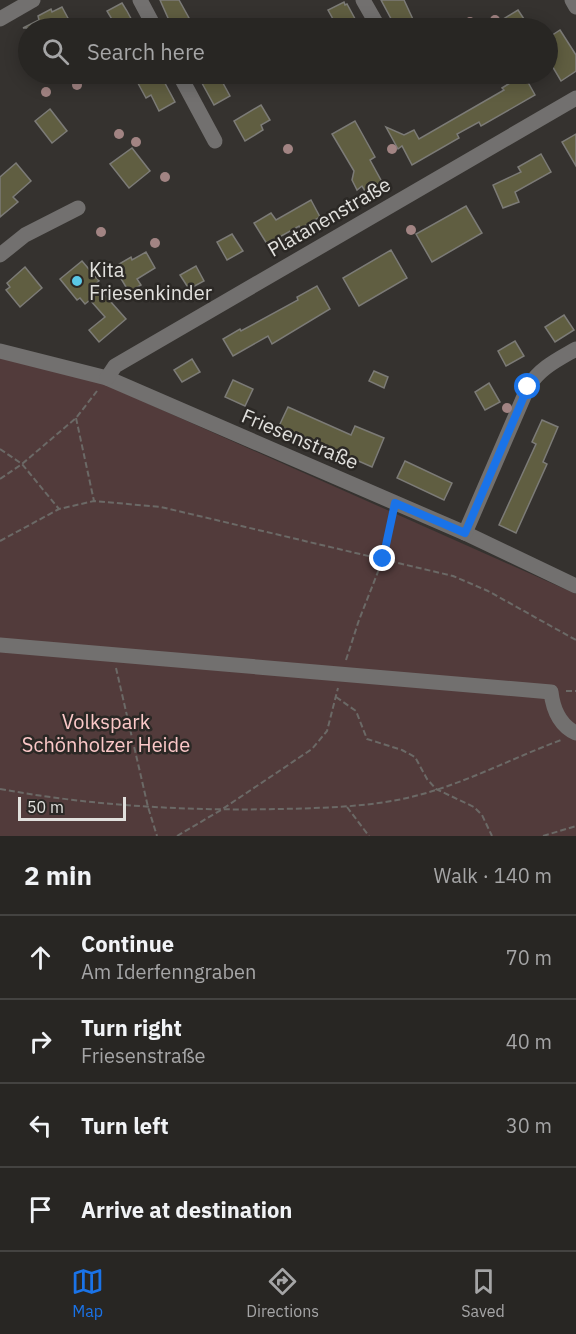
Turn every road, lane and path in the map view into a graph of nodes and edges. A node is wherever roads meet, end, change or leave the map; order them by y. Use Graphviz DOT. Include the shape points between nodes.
graph roads {
  1 [pos="33,0"];
  2 [pos="140,0"];
  3 [pos="363,0"];
  4 [pos="572,0"];
  5 [pos="576,7"];
  6 [pos="150,18"];
  7 [pos="373,18"];
  8 [pos="0,19"];
  9 [pos="184,84"];
  10 [pos="576,98"];
  11 [pos="215,141"];
  12 [pos="78,208"];
  13 [pos="0,255"];
  14 [pos="576,349"];
  15 [pos="0,351"];
  16 [pos="107,378"];
  17 [pos="76,418"];
  18 [pos="0,449"];
  19 [pos="22,464"];
  20 [pos="0,479"];
  21 [pos="94,501"];
  22 [pos="395,503"];
  23 [pos="59,509"];
  24 [pos="465,533"];
  25 [pos="1,539"];
  26 [pos="383,559"];
  27 [pos="576,586"];
  28 [pos="576,640"];
  29 [pos="0,645"];
  30 [pos="113,654"];
  31 [pos="342,674"];
  32 [pos="336,697"];
  33 [pos="574,733"];
  34 [pos="0,789"];
  35 [pos="436,789"];
  36 [pos="148,807"];
  37 [pos="347,807"];
  38 [pos="221,810"];
  39 [pos="576,826"];
  40 [pos="157,836"];
  41 [pos="177,836"];
  42 [pos="369,836"];
  43 [pos="492,836"];
  44 [pos="543,836"];
  1 -- 8 [label="street"];
  2 -- 6 [label="street"];
  3 -- 7 [label="street"];
  4 -- 5 [label="street"];
  9 -- 11 [label="street"];
  10 -- 16 [label="street, Platanenstraße" via="115,366"];
  12 -- 13 [label="street" via="25,235"];
  14 -- 24 [label="street" via="547,365 528,387"];
  15 -- 16 [label="street, Friesenstraße"];
  16 -- 17 [label="path"];
  16 -- 22 [label="street, Friesenstraße"];
  17 -- 19 [label="path"];
  17 -- 21 [label="path"];
  18 -- 19 [label="path"];
  19 -- 20 [label="path"];
  19 -- 23 [label="path"];
  21 -- 23 [label="path"];
  21 -- 26 [label="path" via="161,507"];
  22 -- 24 [label="street, Friesenstraße"];
  22 -- 26 [label="path"];
  23 -- 25 [label="path"];
  24 -- 27 [label="street, Friesenstraße"];
  26 -- 28 [label="path" via="453,576"];
  26 -- 31 [label="path"];
  29 -- 30 [label="street"];
  30 -- 31 [label="street"];
  30 -- 36 [label="path"];
  31 -- 32 [label="path"];
  31 -- 33 [label="street" via="551,692 553,708"];
  32 -- 35 [label="path" via="356,711 367,739 415,757"];
  32 -- 38 [label="path" via="327,731 312,749"];
  33 -- 35 [label="path"];
  34 -- 36 [label="path"];
  35 -- 37 [label="path" via="379,804"];
  35 -- 43 [label="path" via="474,807"];
  36 -- 38 [label="path"];
  36 -- 40 [label="path"];
  37 -- 38 [label="path"];
  37 -- 42 [label="path"];
  38 -- 41 [label="path"];
  39 -- 44 [label="path"];
}
